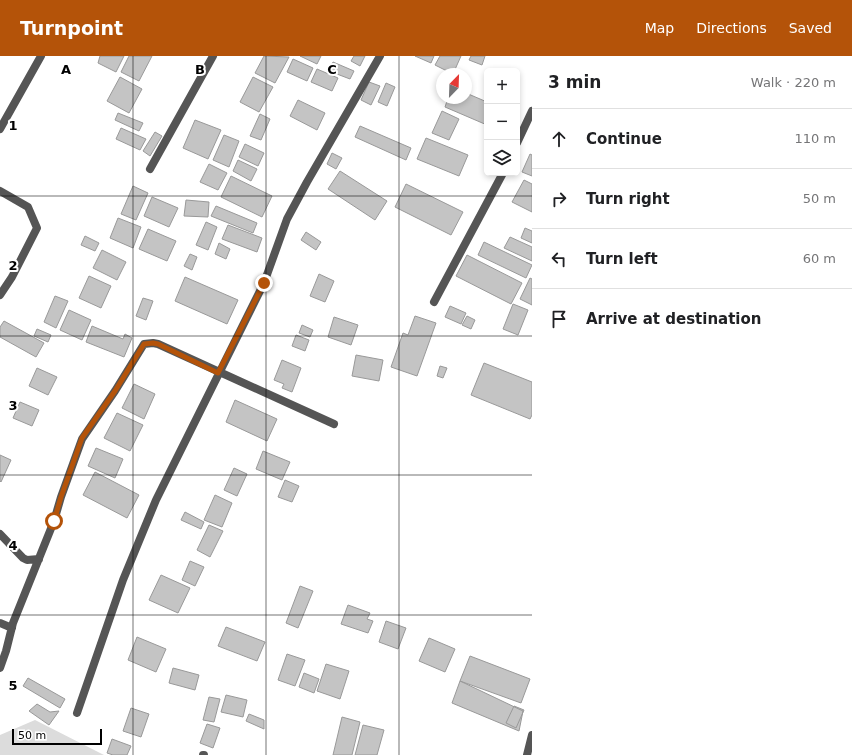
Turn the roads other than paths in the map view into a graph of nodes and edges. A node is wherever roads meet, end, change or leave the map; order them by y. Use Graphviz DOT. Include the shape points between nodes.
graph roads {
  1 [pos="41,56"];
  2 [pos="213,56"];
  3 [pos="380,56"];
  4 [pos="532,111"];
  5 [pos="0,129"];
  6 [pos="518,140"];
  7 [pos="150,169"];
  8 [pos="501,176"];
  9 [pos="0,191"];
  10 [pos="0,294"];
  11 [pos="434,302"];
  12 [pos="218,373"];
  13 [pos="334,424"];
  14 [pos="0,534"];
  15 [pos="39,559"];
  16 [pos="0,623"];
  17 [pos="12,628"];
  18 [pos="0,668"];
  19 [pos="78,713"];
  20 [pos="532,736"];
  21 [pos="527,755"];
  1 -- 5 [label="street"];
  2 -- 7 [label="street"];
  3 -- 12 [label="street" via="287,218 264,283"];
  4 -- 6 [label="street"];
  8 -- 11 [label="street"];
  9 -- 10 [label="street" via="28,208 37,228 12,277"];
  12 -- 13 [label="street"];
  12 -- 15 [label="street" via="158,344 144,344 82,438"];
  12 -- 19 [label="street" via="156,500 123,580"];
  14 -- 15 [label="street" via="23,558"];
  15 -- 17 [label="street"];
  16 -- 17 [label="street"];
  17 -- 18 [label="street"];
  20 -- 21 [label="street"];
}
